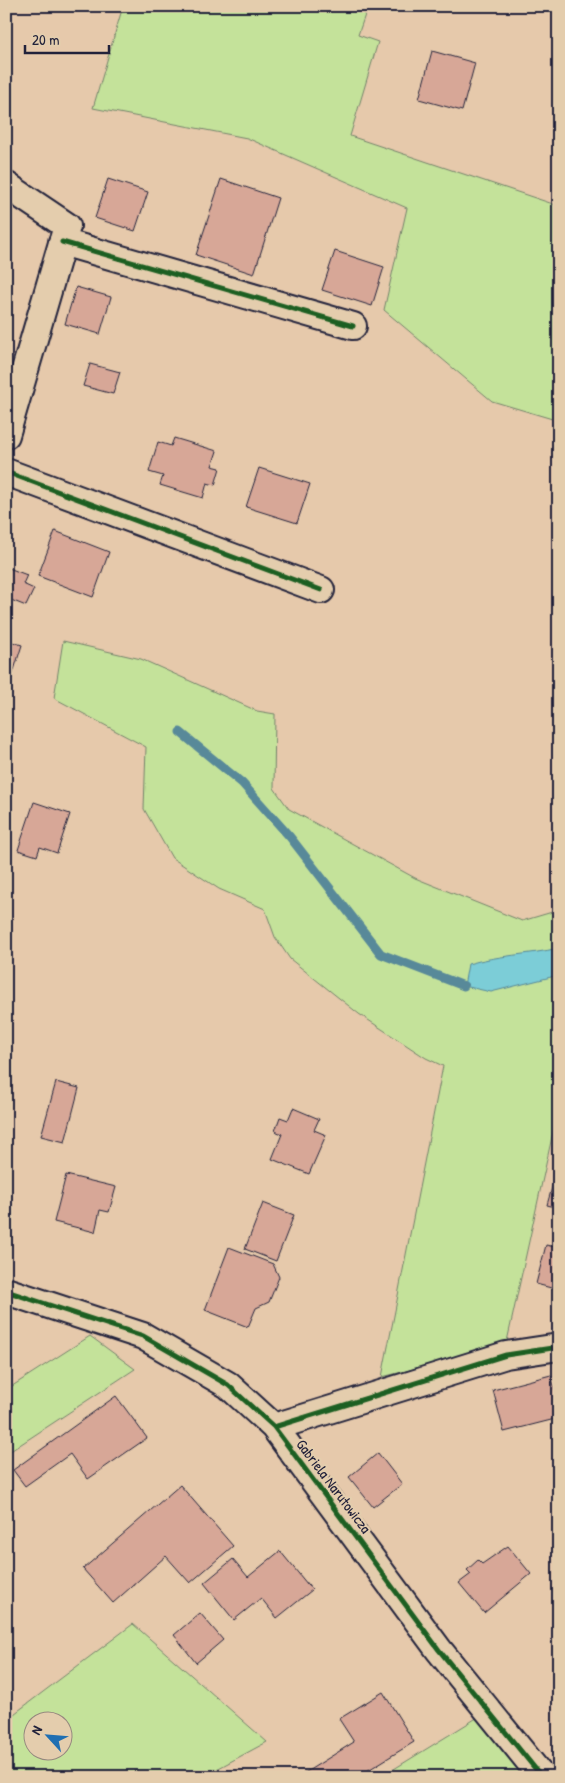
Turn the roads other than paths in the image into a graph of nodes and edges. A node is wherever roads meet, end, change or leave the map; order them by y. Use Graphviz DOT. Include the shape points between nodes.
graph roads {
  1 [pos="6,185"];
  2 [pos="62,242"];
  3 [pos="353,326"];
  4 [pos="6,435"];
  5 [pos="6,472"];
  6 [pos="321,590"];
  7 [pos="6,1291"];
  8 [pos="559,1347"];
  9 [pos="274,1427"];
  10 [pos="542,1777"];
  1 -- 2 [label="street" via="67,226"];
  2 -- 3 [label="street"];
  2 -- 4 [label="street"];
  5 -- 6 [label="street"];
  7 -- 9 [label="street, Gabriela Narutowicza" via="144,1336 228,1385"];
  8 -- 9 [label="street" via="506,1355"];
  9 -- 10 [label="street, Gabriela Narutowicza" via="439,1650"];
}
